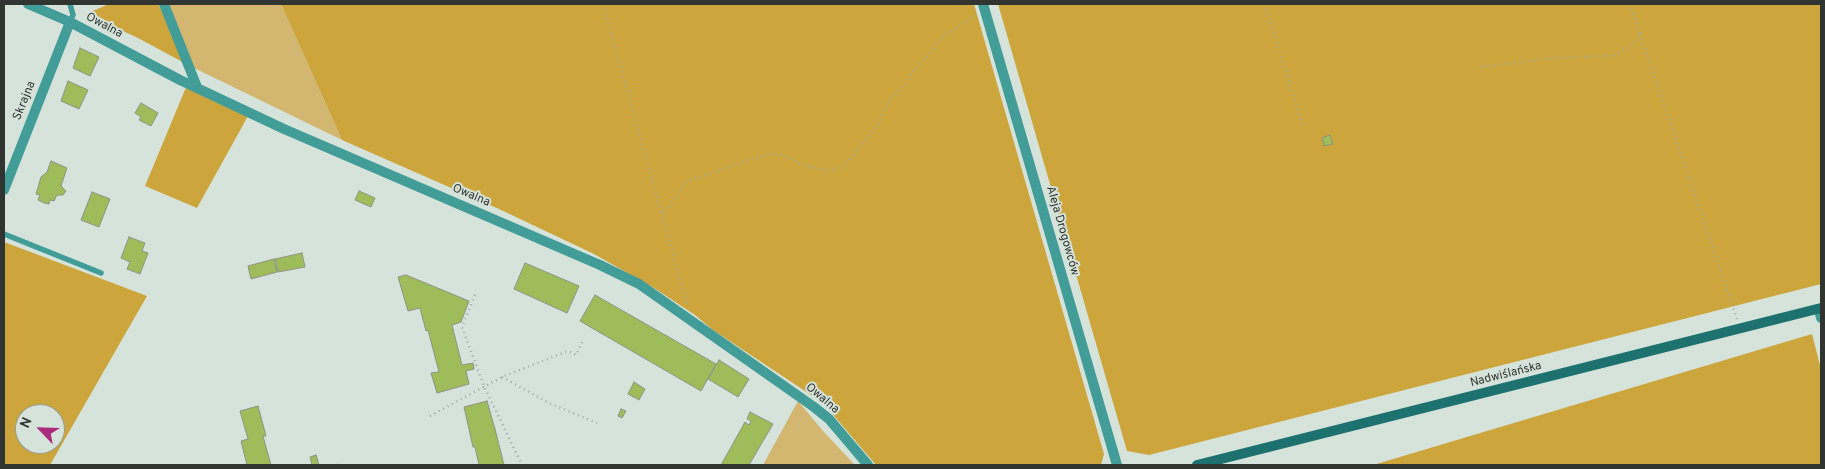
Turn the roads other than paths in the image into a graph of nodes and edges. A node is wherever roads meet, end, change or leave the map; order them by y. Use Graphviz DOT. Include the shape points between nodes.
graph roads {
  1 [pos="28,4"];
  2 [pos="70,4"];
  3 [pos="164,4"];
  4 [pos="984,7"];
  5 [pos="70,22"];
  6 [pos="197,88"];
  7 [pos="4,190"];
  8 [pos="4,234"];
  9 [pos="101,273"];
  10 [pos="1820,312"];
  11 [pos="1208,464"];
  12 [pos="868,465"];
  13 [pos="1117,465"];
  14 [pos="1197,465"];
  1 -- 5 [label="street, Owalna"];
  2 -- 5 [label="lane" via="73,15"];
  3 -- 6 [label="street"];
  4 -- 13 [label="street, Aleja Drogowców"];
  5 -- 6 [label="street, Owalna"];
  5 -- 7 [label="street, Skrajna"];
  6 -- 12 [label="street, Owalna" via="639,284 829,419"];
  8 -- 9 [label="lane"];
  10 -- 11 [label="main road, Nadwiślańska" via="1740,329"];
  11 -- 14 [label="main road, Nadwiślańska"];
}
